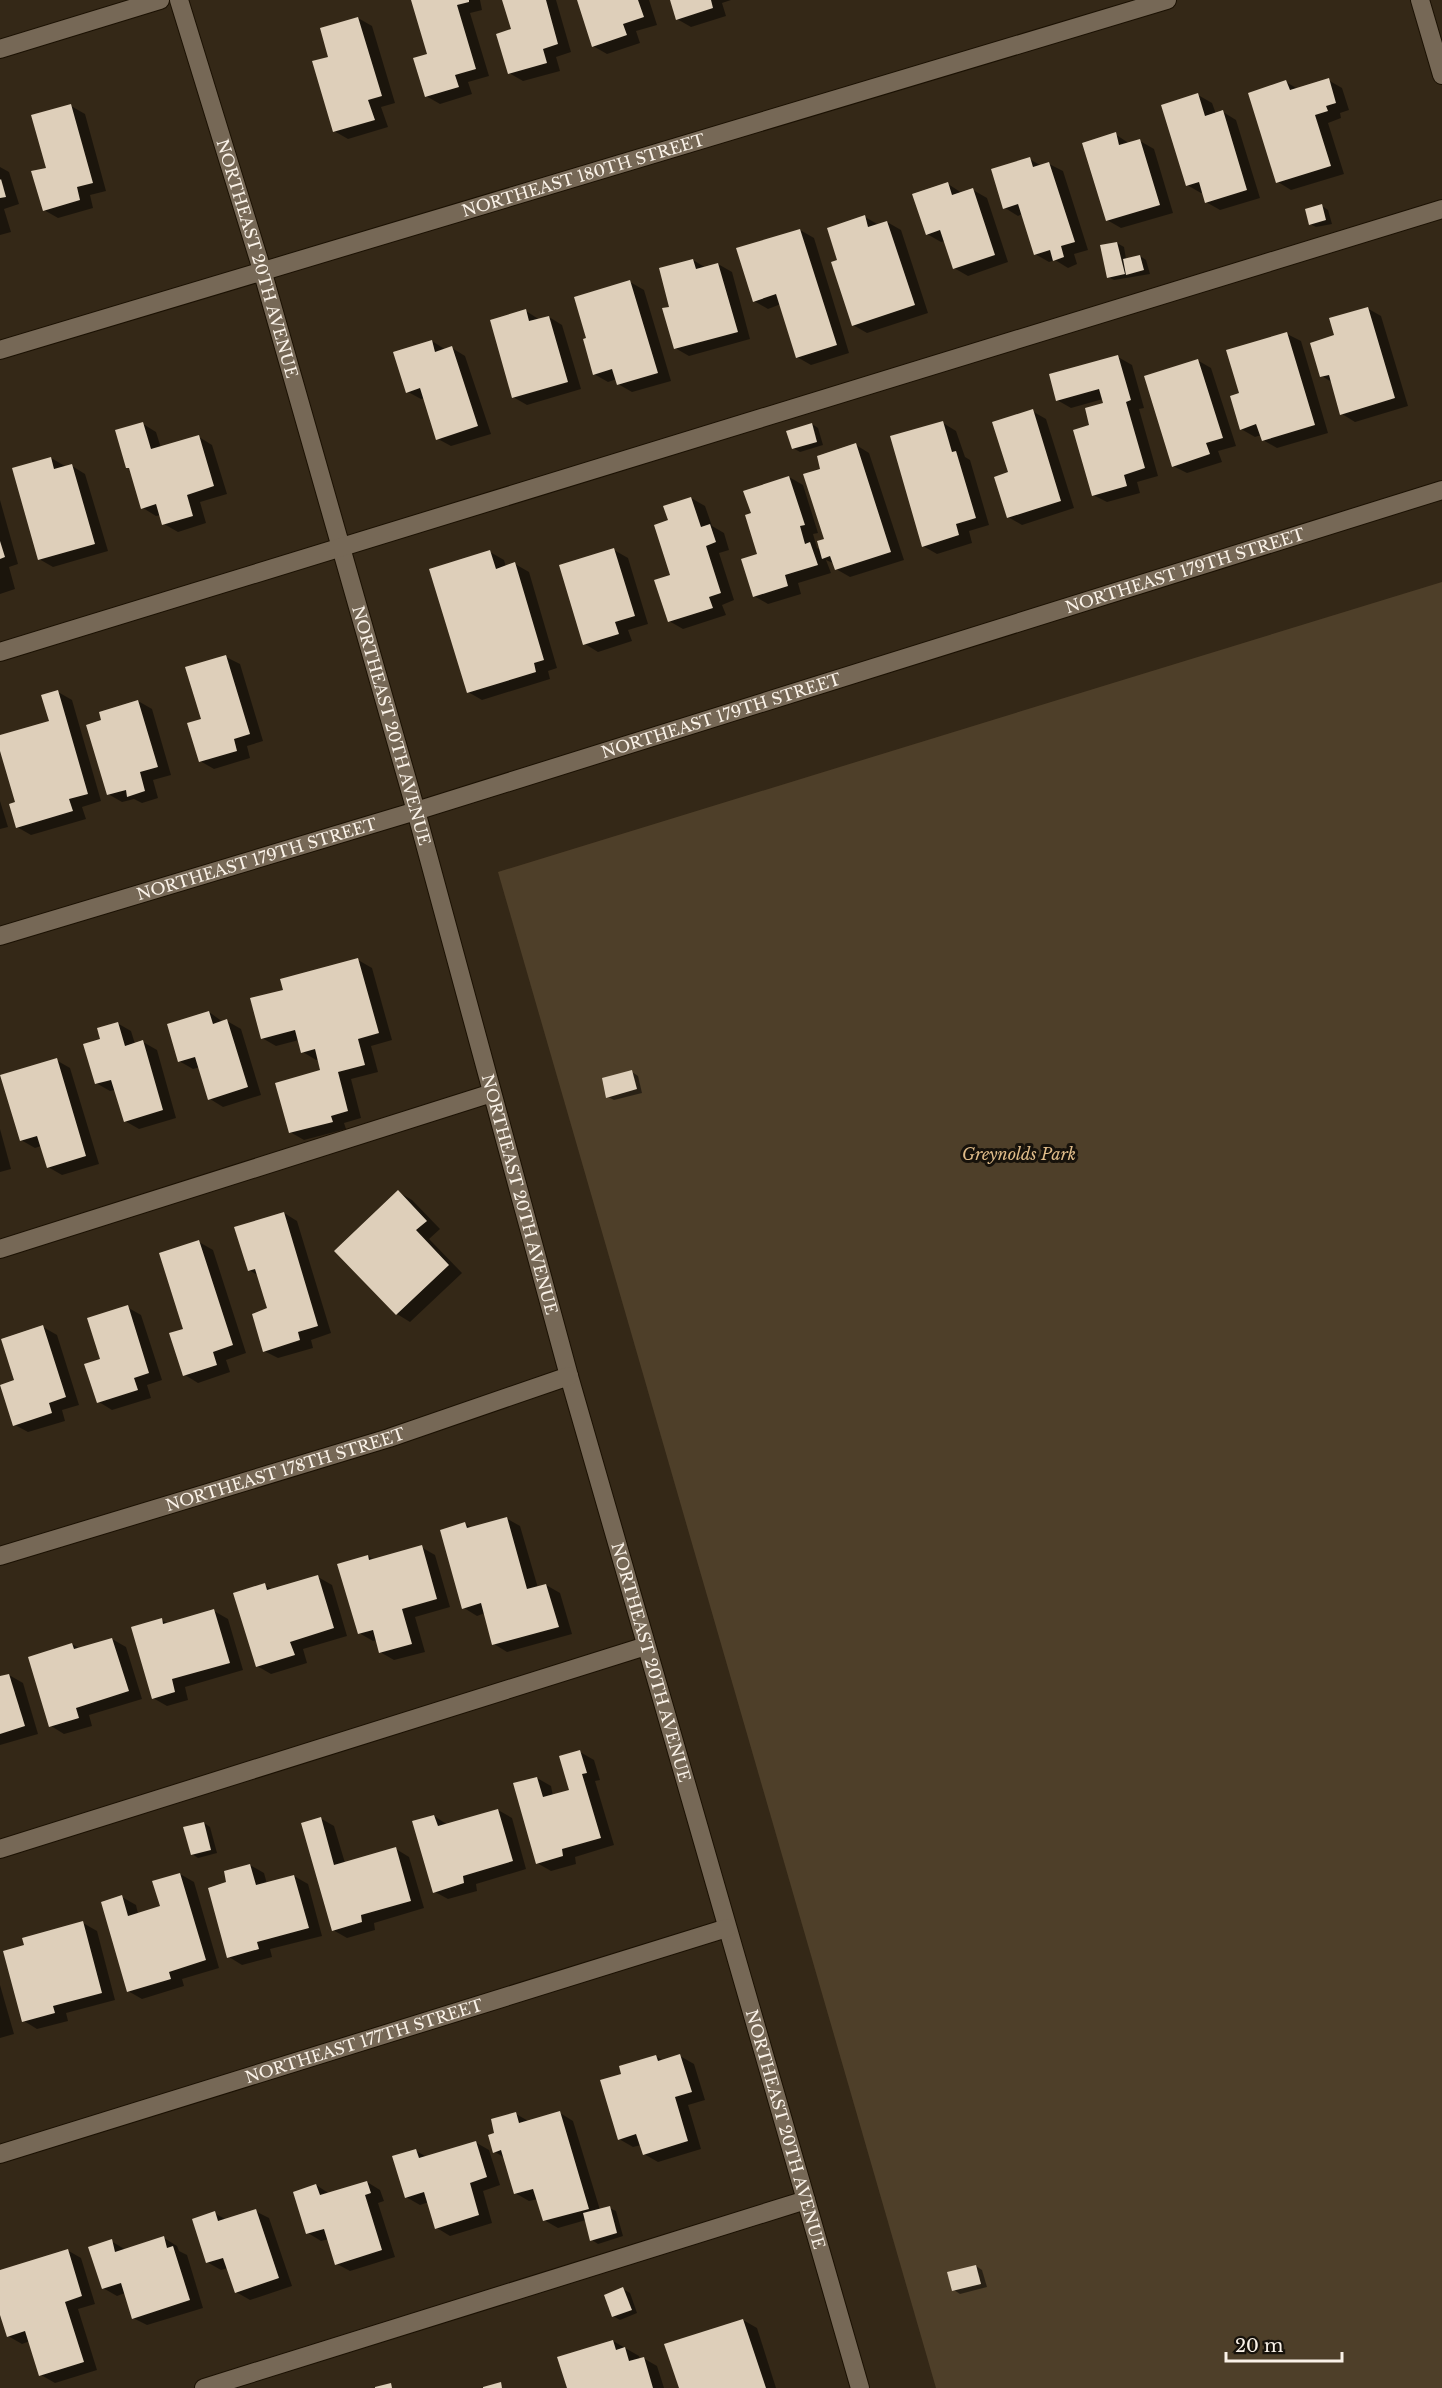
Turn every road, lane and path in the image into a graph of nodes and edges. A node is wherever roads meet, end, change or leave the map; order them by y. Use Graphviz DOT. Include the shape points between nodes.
graph roads {
  1 [pos="160,0"];
  2 [pos="179,0"];
  3 [pos="1167,0"];
  4 [pos="1420,0"];
  5 [pos="0,49"];
  6 [pos="1442,75"];
  7 [pos="1442,209"];
  8 [pos="262,270"];
  9 [pos="0,350"];
  10 [pos="1442,490"];
  11 [pos="341,548"];
  12 [pos="0,652"];
  13 [pos="416,811"];
  14 [pos="0,936"];
  15 [pos="492,1093"];
  16 [pos="0,1249"];
  17 [pos="569,1376"];
  18 [pos="0,1556"];
  19 [pos="646,1646"];
  20 [pos="0,1849"];
  21 [pos="728,1928"];
  22 [pos="0,2154"];
  23 [pos="806,2200"];
  24 [pos="204,2388"];
  25 [pos="860,2388"];
  1 -- 5 [label="street"];
  2 -- 8 [label="street, NORTHEAST 20TH AVENUE"];
  3 -- 8 [label="street, NORTHEAST 180TH STREET"];
  4 -- 6 [label="street"];
  7 -- 11 [label="street"];
  8 -- 9 [label="street, NORTHEAST 180TH STREET"];
  8 -- 11 [label="street, NORTHEAST 20TH AVENUE"];
  10 -- 13 [label="street, NORTHEAST 179TH STREET"];
  11 -- 12 [label="street"];
  11 -- 13 [label="street, NORTHEAST 20TH AVENUE"];
  13 -- 14 [label="street, NORTHEAST 179TH STREET"];
  13 -- 15 [label="street, NORTHEAST 20TH AVENUE"];
  15 -- 16 [label="street"];
  15 -- 17 [label="street, NORTHEAST 20TH AVENUE"];
  17 -- 18 [label="street, NORTHEAST 178TH STREET" via="389,1438"];
  17 -- 19 [label="street, NORTHEAST 20TH AVENUE"];
  19 -- 20 [label="street"];
  19 -- 21 [label="street, NORTHEAST 20TH AVENUE"];
  21 -- 22 [label="street, NORTHEAST 177TH STREET"];
  21 -- 23 [label="street, NORTHEAST 20TH AVENUE"];
  23 -- 24 [label="street"];
  23 -- 25 [label="street, NORTHEAST 20TH AVENUE"];
}
